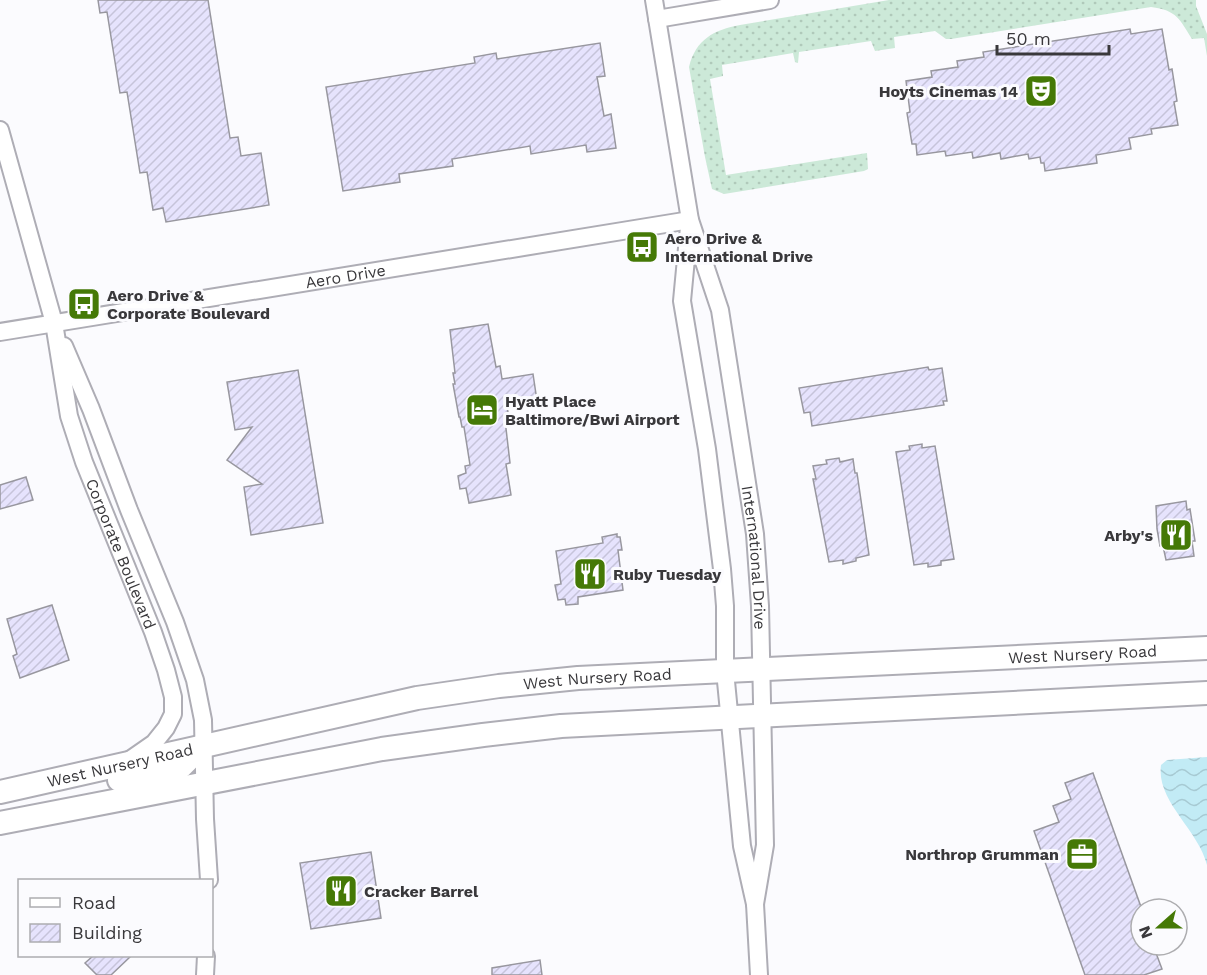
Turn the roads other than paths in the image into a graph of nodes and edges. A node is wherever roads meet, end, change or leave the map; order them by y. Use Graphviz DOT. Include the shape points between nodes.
graph roads {
  1 [pos="654,0"];
  2 [pos="770,0"];
  3 [pos="657,19"];
  4 [pos="0,130"];
  5 [pos="690,220"];
  6 [pos="54,324"];
  7 [pos="0,332"];
  8 [pos="1207,648"];
  9 [pos="762,670"];
  10 [pos="725,671"];
  11 [pos="1207,693"];
  12 [pos="763,715"];
  13 [pos="730,716"];
  14 [pos="203,745"];
  15 [pos="124,764"];
  16 [pos="204,784"];
  17 [pos="0,792"];
  18 [pos="0,816"];
  19 [pos="0,823"];
  20 [pos="209,879"];
  21 [pos="755,904"];
  22 [pos="206,957"];
  23 [pos="204,975"];
  24 [pos="759,975"];
  1 -- 3 [label="street, International Drive"];
  2 -- 3 [label="street"];
  3 -- 5 [label="street, International Drive"];
  4 -- 6 [label="street, Corporate Boulevard"];
  5 -- 6 [label="street, Aero Drive"];
  5 -- 9 [label="street, International Drive" via="720,310 755,534"];
  5 -- 10 [label="street, International Drive" via="682,301 722,569"];
  6 -- 7 [label="street, Aero Drive"];
  6 -- 14 [label="street, Corporate Boulevard" via="175,622 195,680 203,720"];
  6 -- 15 [label="street, Corporate Boulevard" via="69,416 153,632 173,697 173,714 166,729 154,743"];
  8 -- 9 [label="main road, West Nursery Road"];
  9 -- 10 [label="main road, West Nursery Road"];
  9 -- 12 [label="street, International Drive"];
  10 -- 13 [label="street, International Drive"];
  10 -- 14 [label="main road, West Nursery Road" via="499,686 417,698"];
  11 -- 12 [label="main road, West Nursery Road"];
  12 -- 13 [label="main road, West Nursery Road"];
  12 -- 21 [label="street, International Drive" via="765,845"];
  13 -- 16 [label="main road, West Nursery Road" via="483,735 382,749"];
  13 -- 21 [label="street, International Drive" via="742,846"];
  14 -- 15 [label="main road, West Nursery Road"];
  14 -- 16 [label="street, Corporate Boulevard"];
  14 -- 18 [label="main road" via="181,767 16,800"];
  15 -- 17 [label="main road, West Nursery Road"];
  16 -- 19 [label="main road, West Nursery Road"];
  16 -- 20 [label="street, Corporate Boulevard"];
  21 -- 24 [label="street, International Drive"];
  22 -- 23 [label="street"];
}
